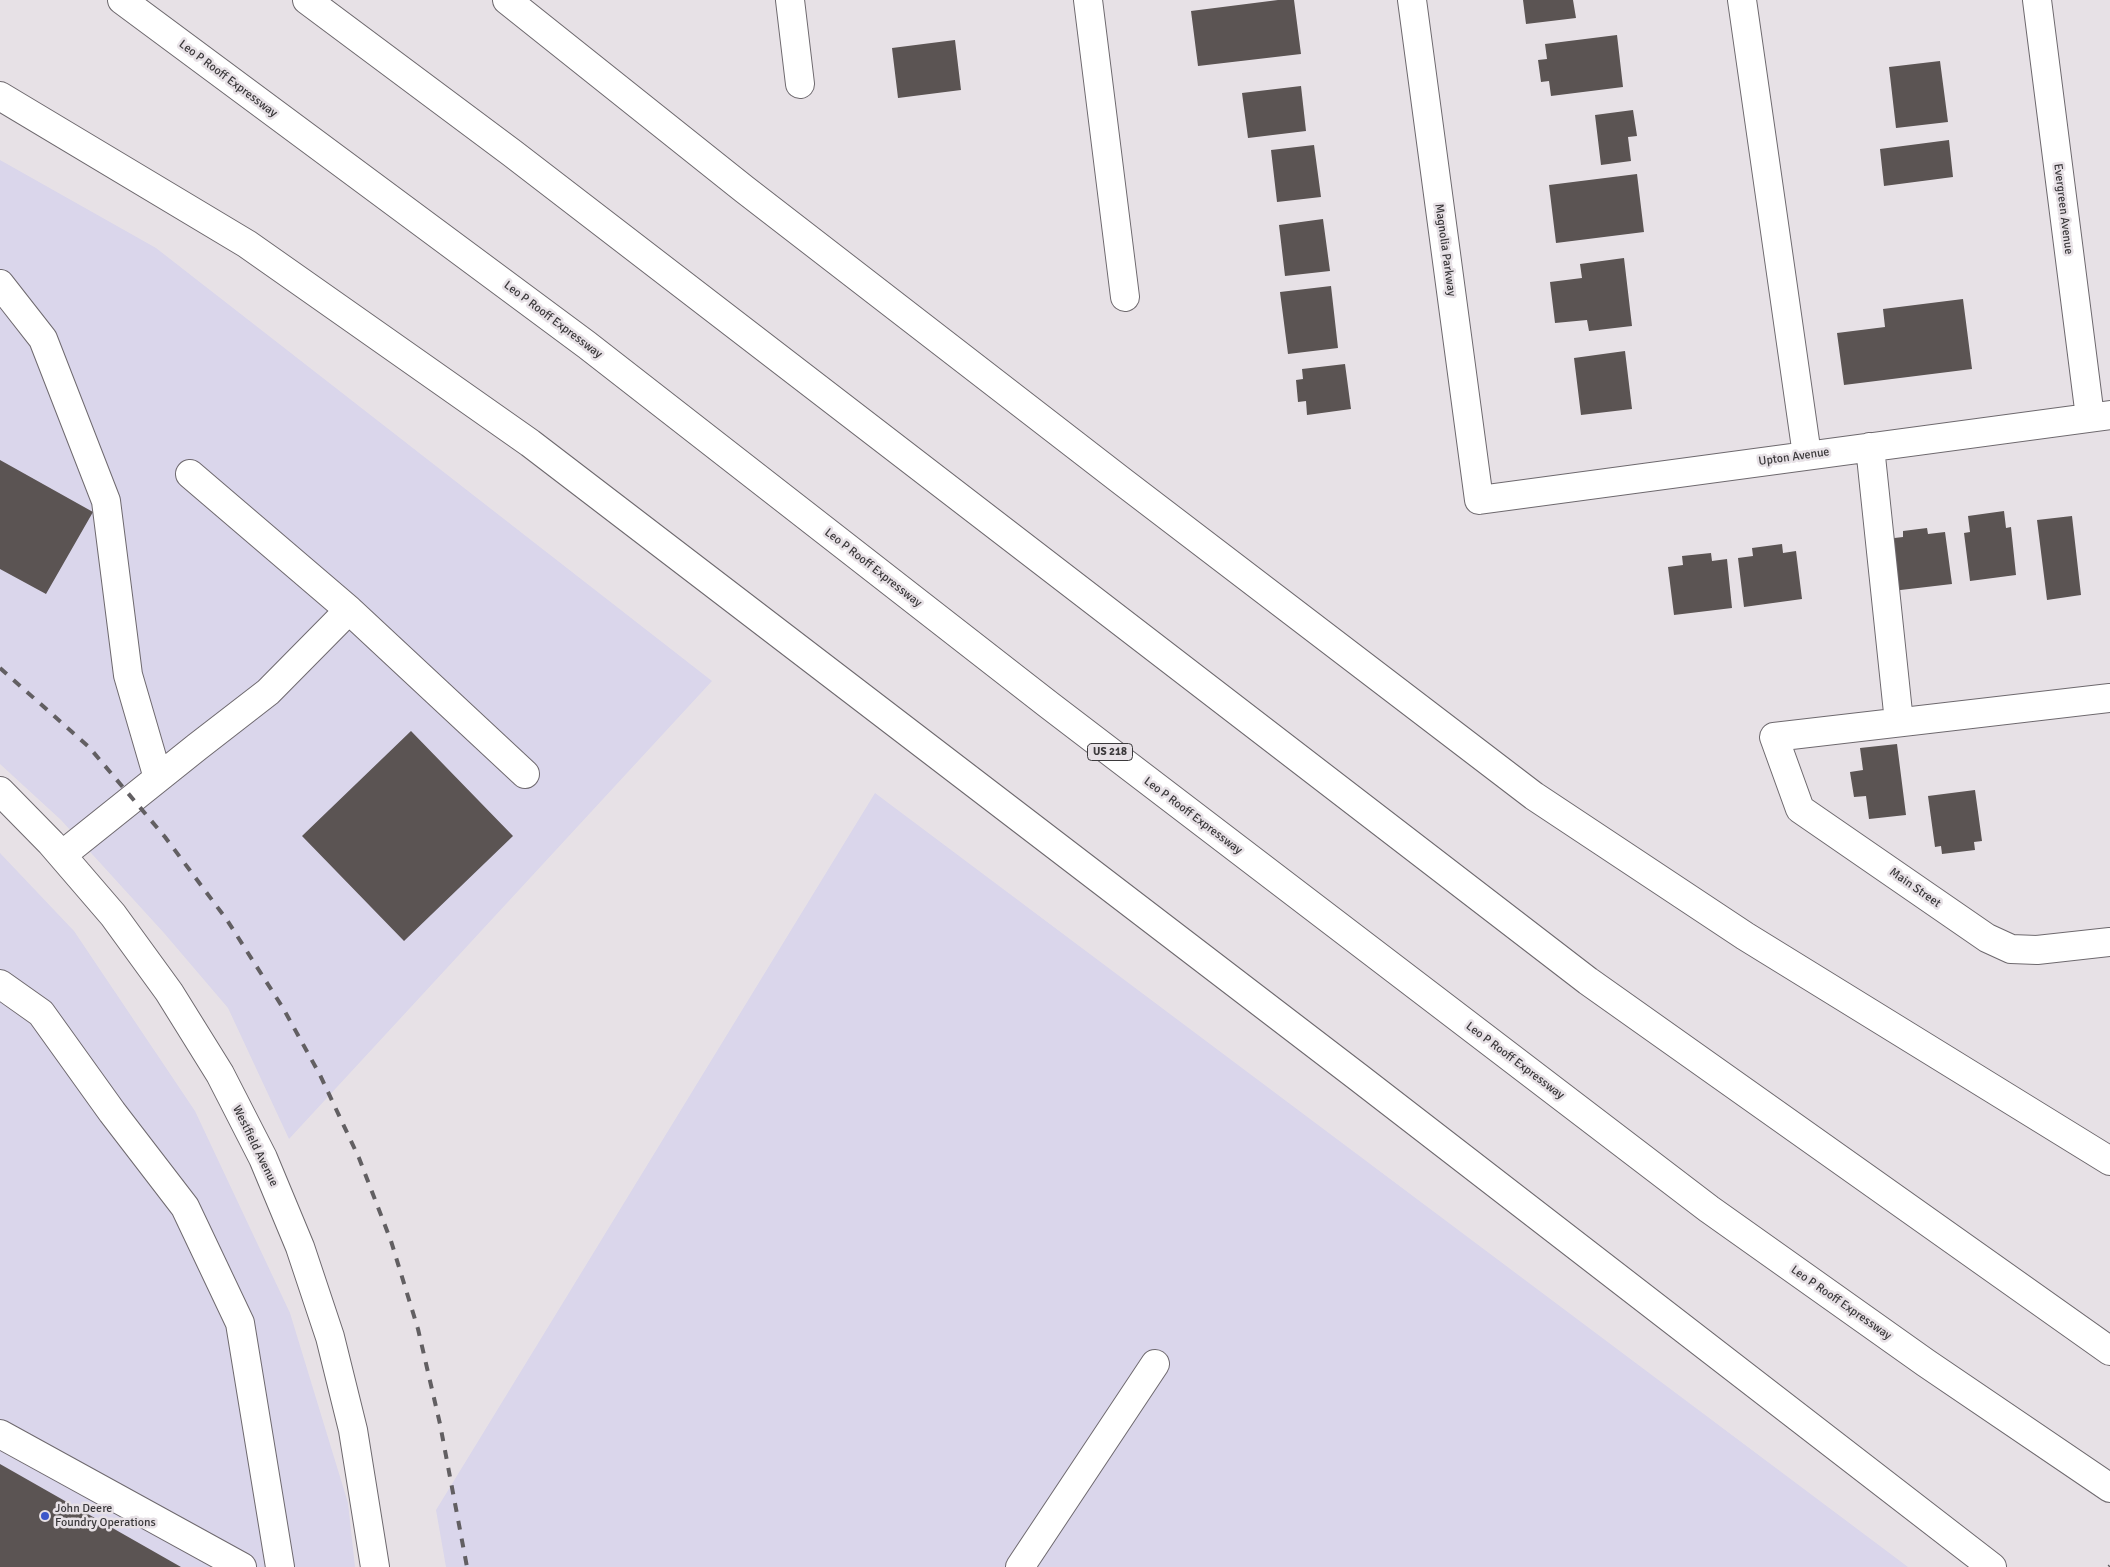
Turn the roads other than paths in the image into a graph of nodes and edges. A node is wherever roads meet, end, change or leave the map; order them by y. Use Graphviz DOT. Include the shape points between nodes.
graph roads {
  1 [pos="122,0"];
  2 [pos="307,0"];
  3 [pos="507,0"];
  4 [pos="790,0"];
  5 [pos="1088,0"];
  6 [pos="1412,0"];
  7 [pos="1742,0"];
  8 [pos="2037,0"];
  9 [pos="800,84"];
  10 [pos="0,96"];
  11 [pos="0,284"];
  12 [pos="1125,297"];
  13 [pos="2100,416"];
  14 [pos="1870,447"];
  15 [pos="1806,455"];
  16 [pos="190,474"];
  17 [pos="1479,500"];
  18 [pos="349,610"];
  19 [pos="2110,698"];
  20 [pos="1899,722"];
  21 [pos="525,774"];
  22 [pos="158,778"];
  23 [pos="0,791"];
  24 [pos="62,856"];
  25 [pos="2110,942"];
  26 [pos="0,984"];
  27 [pos="2110,1161"];
  28 [pos="2110,1351"];
  29 [pos="1155,1364"];
  30 [pos="0,1434"];
  31 [pos="2110,1488"];
  32 [pos="242,1567"];
  33 [pos="280,1567"];
  34 [pos="375,1567"];
  35 [pos="1020,1567"];
  36 [pos="1992,1567"];
  1 -- 31 [label="main road, Leo P Rooff Expressway / US 218" via="587,345 1049,705 1709,1209"];
  2 -- 28 [label="main road" via="512,153 1588,980"];
  3 -- 27 [label="main road" via="744,189 1534,796 1745,936"];
  4 -- 9 [label="main road"];
  5 -- 12 [label="main road"];
  6 -- 17 [label="main road, Magnolia Parkway"];
  7 -- 15 [label="main road"];
  8 -- 13 [label="main road, Evergreen Avenue"];
  10 -- 36 [label="main road" via="247,244 530,442"];
  11 -- 22 [label="main road" via="44,339 106,501 128,675"];
  13 -- 14 [label="main road, Upton Avenue"];
  14 -- 15 [label="main road, Upton Avenue"];
  14 -- 20 [label="main road"];
  15 -- 17 [label="main road, Upton Avenue"];
  16 -- 18 [label="main road"];
  18 -- 21 [label="main road"];
  18 -- 22 [label="main road" via="268,692"];
  19 -- 20 [label="main road"];
  20 -- 25 [label="main road, Main Street" via="1774,737 1800,809 1987,938 2011,949 2037,950"];
  22 -- 24 [label="main road"];
  23 -- 24 [label="main road, Westfield Avenue"];
  24 -- 34 [label="main road, Westfield Avenue" via="113,915 169,992 220,1074 263,1158 300,1246 330,1337 353,1430"];
  26 -- 33 [label="main road" via="41,1012 185,1207 240,1323"];
  29 -- 35 [label="main road"];
  30 -- 32 [label="main road"];
}
